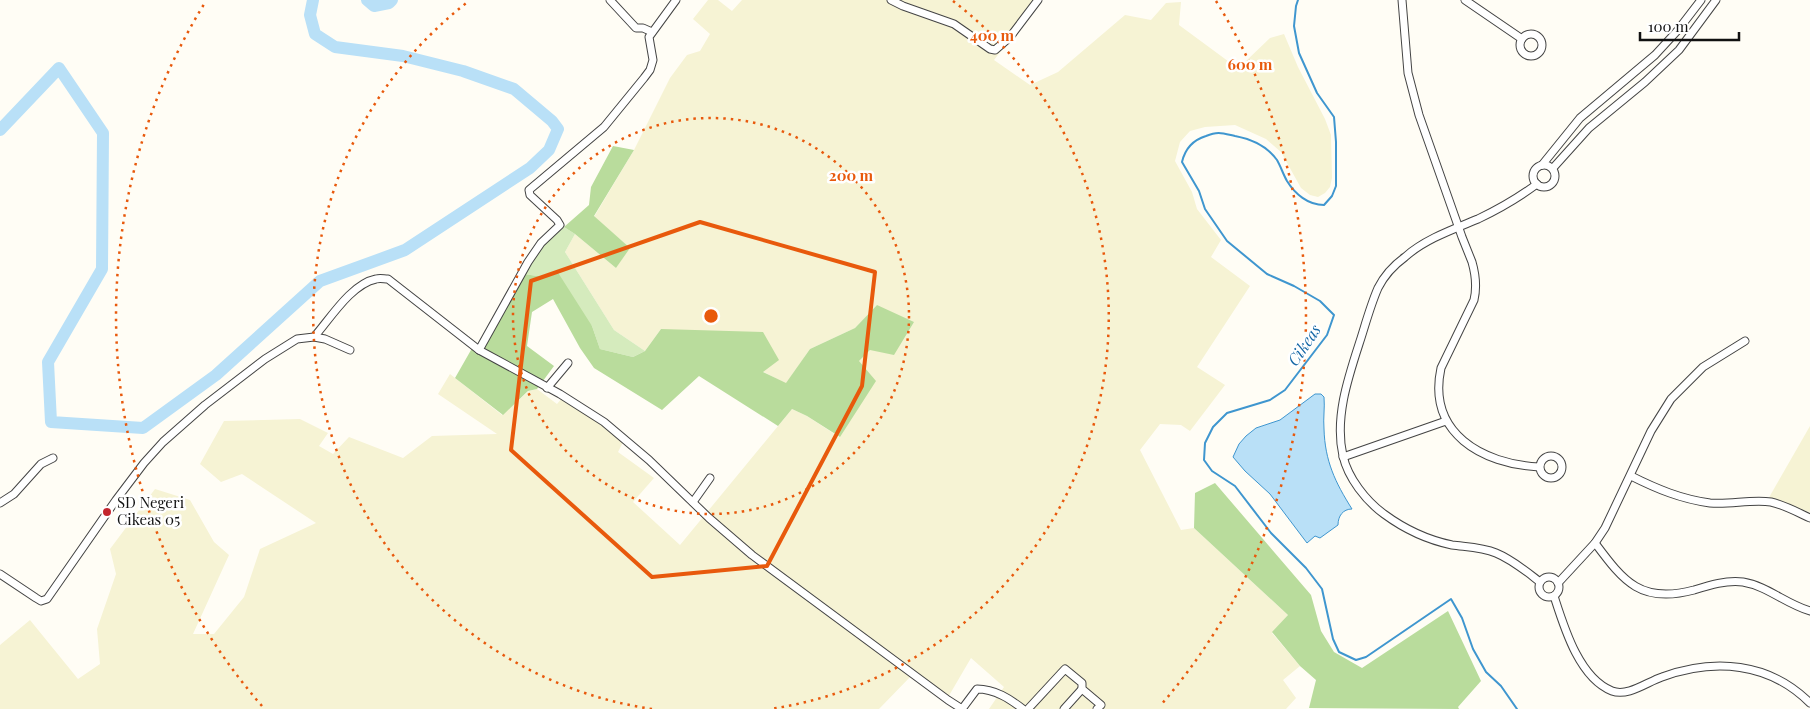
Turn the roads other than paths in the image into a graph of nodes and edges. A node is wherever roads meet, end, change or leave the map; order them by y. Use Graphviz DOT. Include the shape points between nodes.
graph roads {
  1 [pos="610,0"];
  2 [pos="676,0"];
  3 [pos="891,0"];
  4 [pos="1038,0"];
  5 [pos="1402,0"];
  6 [pos="1465,0"];
  7 [pos="1701,0"];
  8 [pos="1716,0"];
  9 [pos="1686,21"];
  10 [pos="1696,29"];
  11 [pos="652,32"];
  12 [pos="1522,39"];
  13 [pos="1542,165"];
  14 [pos="1553,168"];
  15 [pos="1536,184"];
  16 [pos="1459,227"];
  17 [pos="314,337"];
  18 [pos="1745,342"];
  19 [pos="350,350"];
  20 [pos="479,350"];
  21 [pos="568,363"];
  22 [pos="547,388"];
  23 [pos="1446,421"];
  24 [pos="1343,457"];
  25 [pos="53,458"];
  26 [pos="1539,467"];
  27 [pos="1631,476"];
  28 [pos="710,478"];
  29 [pos="693,502"];
  30 [pos="0,503"];
  31 [pos="1810,518"];
  32 [pos="1595,543"];
  33 [pos="0,574"];
  34 [pos="1540,582"];
  35 [pos="1558,583"];
  36 [pos="1554,596"];
  37 [pos="1810,611"];
  38 [pos="1082,689"];
  39 [pos="1810,703"];
  40 [pos="1023,709"];
  41 [pos="1028,709"];
  42 [pos="1064,709"];
  43 [pos="1098,709"];
  1 -- 11 [label="street" via="636,28"];
  2 -- 11 [label="street"];
  3 -- 4 [label="street" via="954,24 995,50 1001,47"];
  5 -- 16 [label="street" via="1412,89 1426,139"];
  6 -- 12 [label="street"];
  7 -- 9 [label="street"];
  8 -- 10 [label="street"];
  9 -- 10 [label="street"];
  9 -- 13 [label="street" via="1640,69 1580,118"];
  10 -- 14 [label="street" via="1665,64 1589,128"];
  11 -- 20 [label="street" via="648,41 653,60 644,78 604,127 529,190 530,195 560,225 532,255"];
  13 -- 14 [label="street"];
  13 -- 15 [label="street" via="1533,175"];
  14 -- 15 [label="street" via="1556,175 1549,186"];
  15 -- 16 [label="street" via="1499,209"];
  16 -- 23 [label="street" via="1472,262 1477,290 1441,368 1438,392"];
  16 -- 24 [label="street" via="1406,255 1379,287 1344,396"];
  17 -- 19 [label="street"];
  17 -- 20 [label="street" via="348,296 376,278 388,279"];
  17 -- 33 [label="street" via="297,340 265,359 163,442 116,500 46,599 41,601"];
  18 -- 27 [label="street" via="1703,366 1671,400 1651,431"];
  20 -- 22 [label="street"];
  21 -- 22 [label="street"];
  22 -- 29 [label="street" via="604,422"];
  23 -- 24 [label="street"];
  23 -- 26 [label="street" via="1460,438 1498,460"];
  24 -- 34 [label="street" via="1348,471 1364,494 1385,515 1436,541 1496,553"];
  25 -- 30 [label="street" via="41,464 14,494"];
  27 -- 31 [label="street" via="1679,497 1712,503 1770,502"];
  27 -- 32 [label="street"];
  28 -- 29 [label="street"];
  29 -- 40 [label="street" via="770,569 962,709 977,689 983,689 1007,697"];
  32 -- 35 [label="street"];
  32 -- 37 [label="street" via="1624,579 1643,591 1671,594 1719,583 1742,582"];
  34 -- 35 [label="street" via="1548,578"];
  34 -- 36 [label="street" via="1543,595"];
  35 -- 36 [label="street" via="1559,590"];
  36 -- 39 [label="street" via="1566,632 1588,672 1597,682 1613,691 1632,690 1662,677 1712,665 1754,670 1772,676"];
  38 -- 41 [label="street" via="1082,683 1065,670"];
  38 -- 42 [label="street"];
  38 -- 43 [label="street" via="1101,705"];
}
